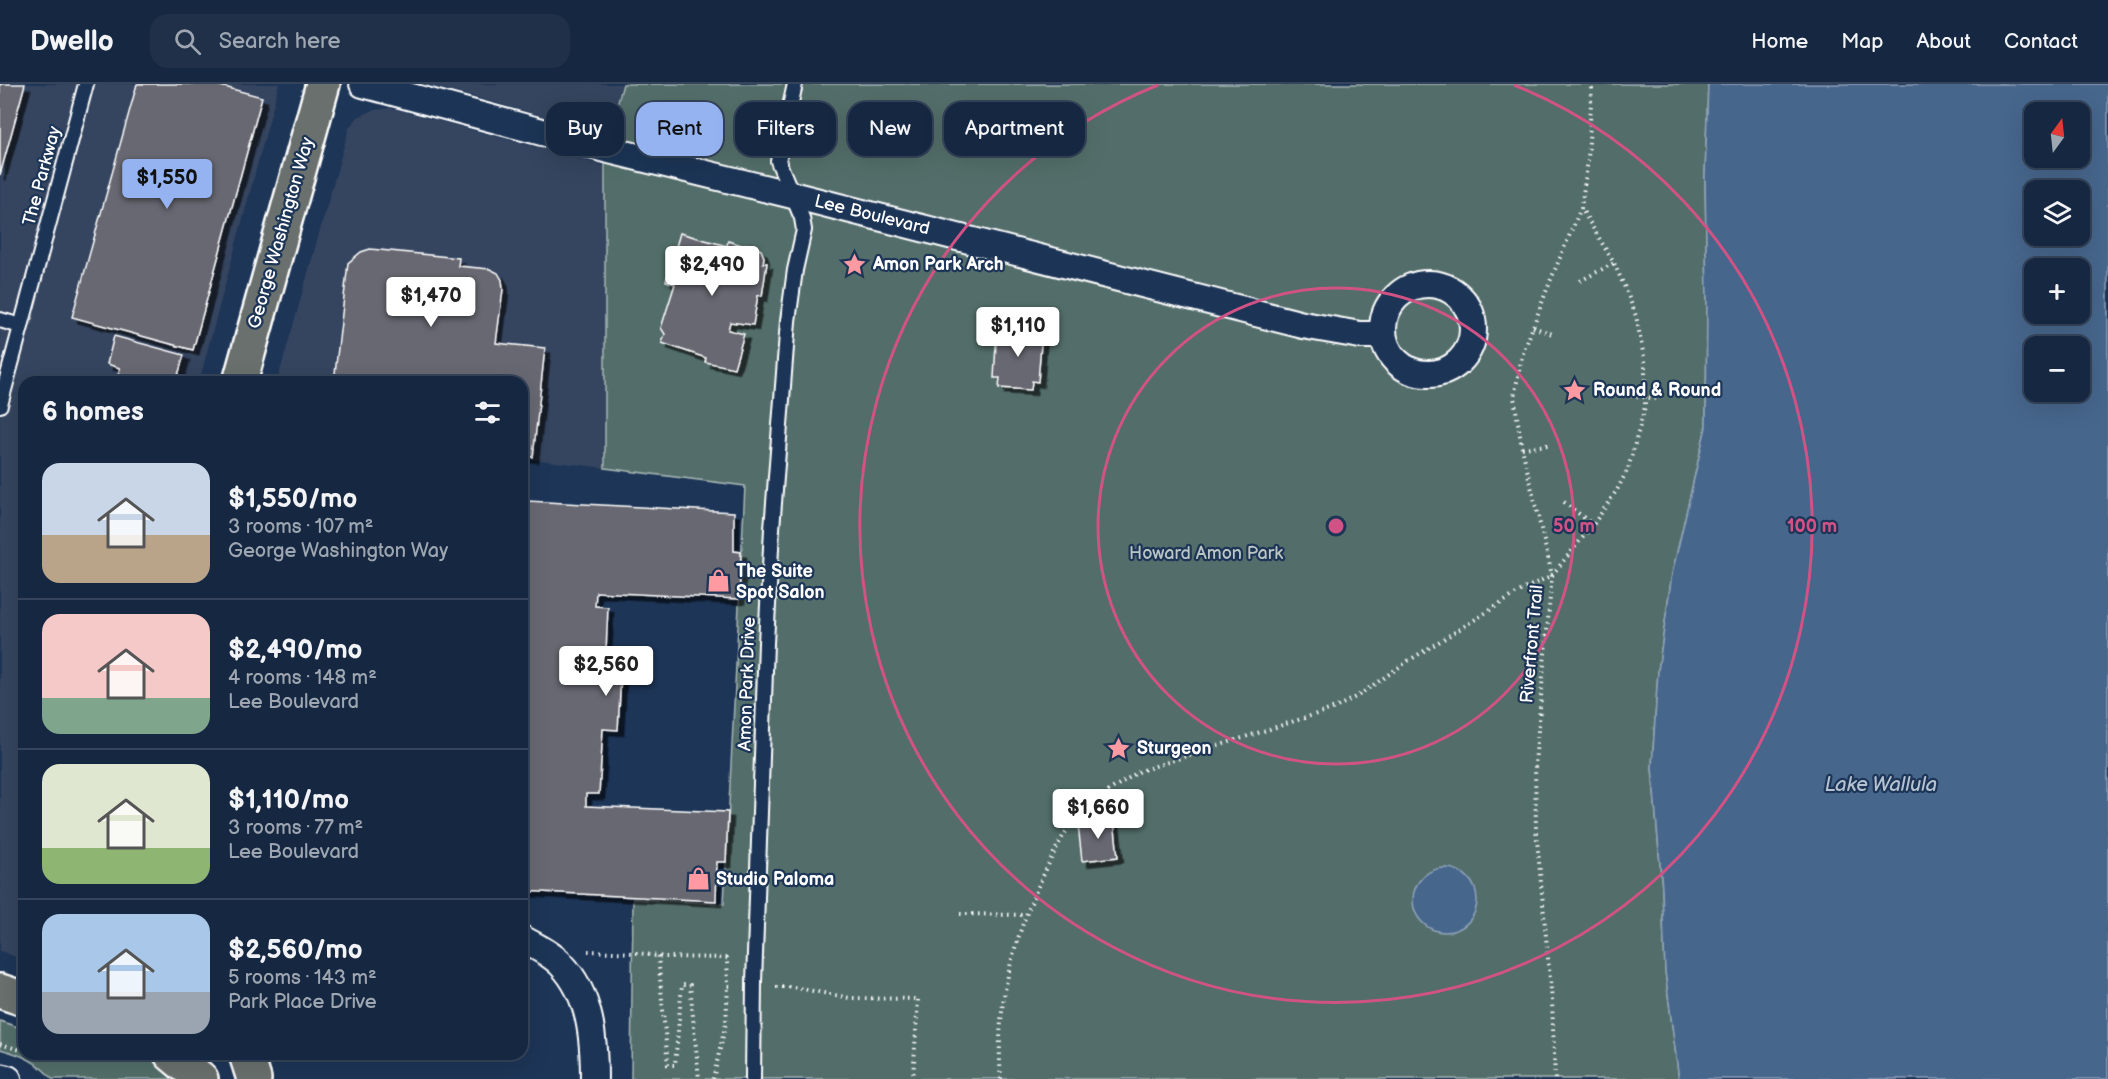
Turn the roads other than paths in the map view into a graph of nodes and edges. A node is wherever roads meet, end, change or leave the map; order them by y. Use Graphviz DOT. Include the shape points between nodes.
graph roads {
  1 [pos="86,84"];
  2 [pos="323,84"];
  3 [pos="363,84"];
  4 [pos="795,84"];
  5 [pos="792,195"];
  6 [pos="0,320"];
  7 [pos="21,326"];
  8 [pos="1382,335"];
  9 [pos="242,376"];
  10 [pos="0,405"];
  11 [pos="528,942"];
  12 [pos="0,991"];
  13 [pos="18,997"];
  14 [pos="178,1060"];
  15 [pos="248,1060"];
  16 [pos="0,1077"];
  17 [pos="8,1079"];
  18 [pos="201,1079"];
  19 [pos="254,1079"];
  20 [pos="594,1079"];
  21 [pos="753,1079"];
  1 -- 7 [label="lane, The Parkway"];
  2 -- 9 [label="main road, George Washington Way"];
  3 -- 5 [label="street, Lee Boulevard"];
  4 -- 5 [label="lane, Amon Park Drive" via="778,160"];
  5 -- 8 [label="street, Lee Boulevard" via="1303,325"];
  5 -- 21 [label="lane, Amon Park Drive" via="805,227 789,312 772,529"];
  6 -- 7 [label="lane"];
  7 -- 10 [label="lane, The Parkway"];
  11 -- 20 [label="street" via="561,964 576,984 590,1020"];
  12 -- 13 [label="main road"];
  14 -- 18 [label="main road"];
  15 -- 19 [label="main road"];
  16 -- 17 [label="street"];
}
